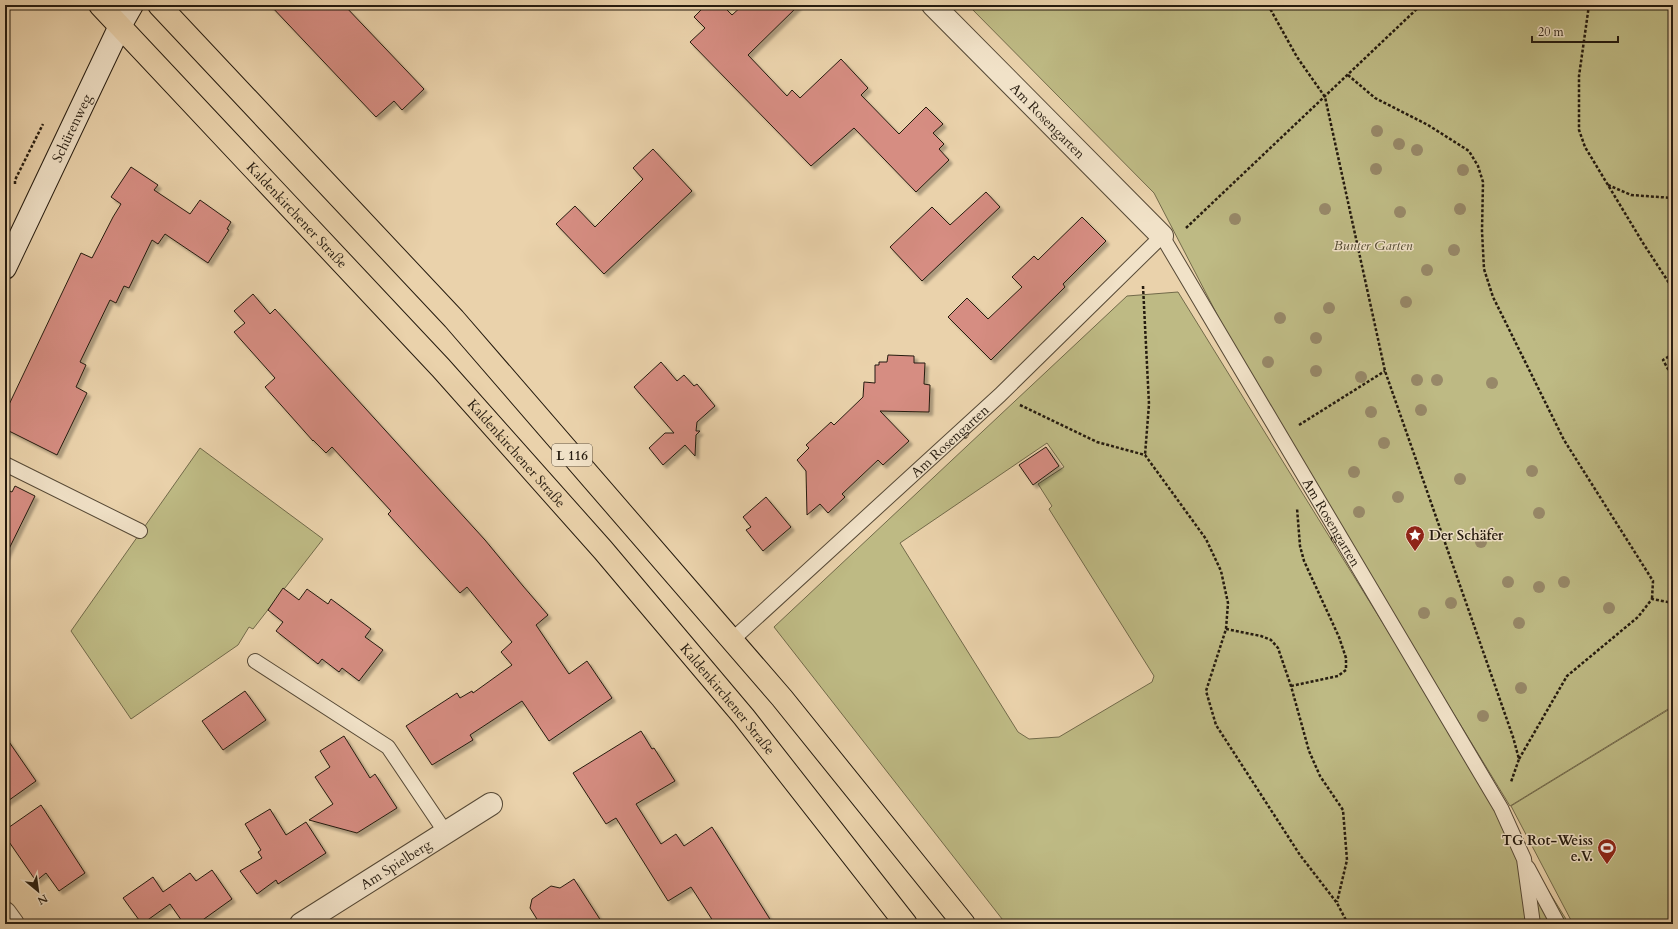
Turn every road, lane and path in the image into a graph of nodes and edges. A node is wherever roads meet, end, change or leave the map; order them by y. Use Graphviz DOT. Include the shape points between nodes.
graph roads {
  1 [pos="100,5"];
  2 [pos="132,5"];
  3 [pos="160,5"];
  4 [pos="933,5"];
  5 [pos="1268,5"];
  6 [pos="1421,5"];
  7 [pos="1590,5"];
  8 [pos="120,26"];
  9 [pos="1348,75"];
  10 [pos="1325,97"];
  11 [pos="1608,185"];
  12 [pos="1673,198"];
  13 [pos="1162,236"];
  14 [pos="8,255"];
  15 [pos="1142,281"];
  16 [pos="1673,289"];
  17 [pos="1673,354"];
  18 [pos="1385,371"];
  19 [pos="1673,378"];
  20 [pos="1000,395"];
  21 [pos="1282,436"];
  22 [pos="1144,455"];
  23 [pos="5,464"];
  24 [pos="1301,468"];
  25 [pos="140,531"];
  26 [pos="1652,599"];
  27 [pos="1673,603"];
  28 [pos="1226,629"];
  29 [pos="732,640"];
  30 [pos="255,661"];
  31 [pos="1291,686"];
  32 [pos="1519,759"];
  33 [pos="491,804"];
  34 [pos="1501,808"];
  35 [pos="446,833"];
  36 [pos="1524,859"];
  37 [pos="1337,903"];
  38 [pos="5,913"];
  39 [pos="13,924"];
  40 [pos="301,924"];
  41 [pos="906,924"];
  42 [pos="964,924"];
  43 [pos="1348,924"];
  44 [pos="1533,924"];
  45 [pos="1558,924"];
  1 -- 8 [label="main road, Kaldenkirchener Straße / L 116"];
  2 -- 8 [label="street, Schürenweg"];
  3 -- 29 [label="main road, L 116" via="454,319"];
  4 -- 13 [label="street, Am Rosengarten"];
  5 -- 10 [label="path" via="1297,57"];
  6 -- 9 [label="path"];
  7 -- 11 [label="path" via="1579,76 1579,130 1585,147"];
  8 -- 14 [label="street, Schürenweg"];
  8 -- 41 [label="main road, Kaldenkirchener Straße / L 116" via="440,368 604,550 744,717"];
  9 -- 10 [label="path"];
  9 -- 26 [label="path" via="1375,98 1428,125 1469,151 1475,161 1483,182 1484,269 1493,296 1564,440 1653,581"];
  10 -- 13 [label="path" via="1185,229"];
  10 -- 18 [label="path"];
  11 -- 12 [label="path" via="1632,195"];
  11 -- 16 [label="path"];
  13 -- 20 [label="lane, Am Rosengarten"];
  13 -- 21 [label="lane, Am Rosengarten"];
  15 -- 22 [label="path" via="1149,404"];
  17 -- 19 [label="path" via="1663,360"];
  18 -- 21 [label="path"];
  18 -- 32 [label="path"];
  20 -- 22 [label="path" via="1097,442"];
  20 -- 29 [label="lane, Am Rosengarten"];
  21 -- 24 [label="lane, Am Rosengarten"];
  22 -- 28 [label="path" via="1209,545 1221,571 1228,603"];
  23 -- 25 [label="lane"];
  24 -- 31 [label="path" via="1297,489 1300,546 1304,561 1339,637 1346,658 1346,670 1338,676"];
  24 -- 34 [label="lane, Am Rosengarten"];
  26 -- 27 [label="path"];
  26 -- 32 [label="path" via="1638,617 1567,676"];
  28 -- 31 [label="path" via="1271,640 1278,648"];
  28 -- 37 [label="path" via="1206,691 1216,725 1300,854"];
  29 -- 42 [label="main road, L 116" via="782,698"];
  30 -- 35 [label="lane" via="388,747"];
  31 -- 37 [label="path" via="1309,751 1320,776 1343,810 1347,860"];
  32 -- 34 [label="path"];
  33 -- 35 [label="street, Am Spielberg"];
  34 -- 36 [label="lane, Am Rosengarten"];
  35 -- 40 [label="street, Am Spielberg"];
  36 -- 44 [label="lane"];
  36 -- 45 [label="lane"];
  37 -- 43 [label="path"];
  38 -- 39 [label="street"];
}
